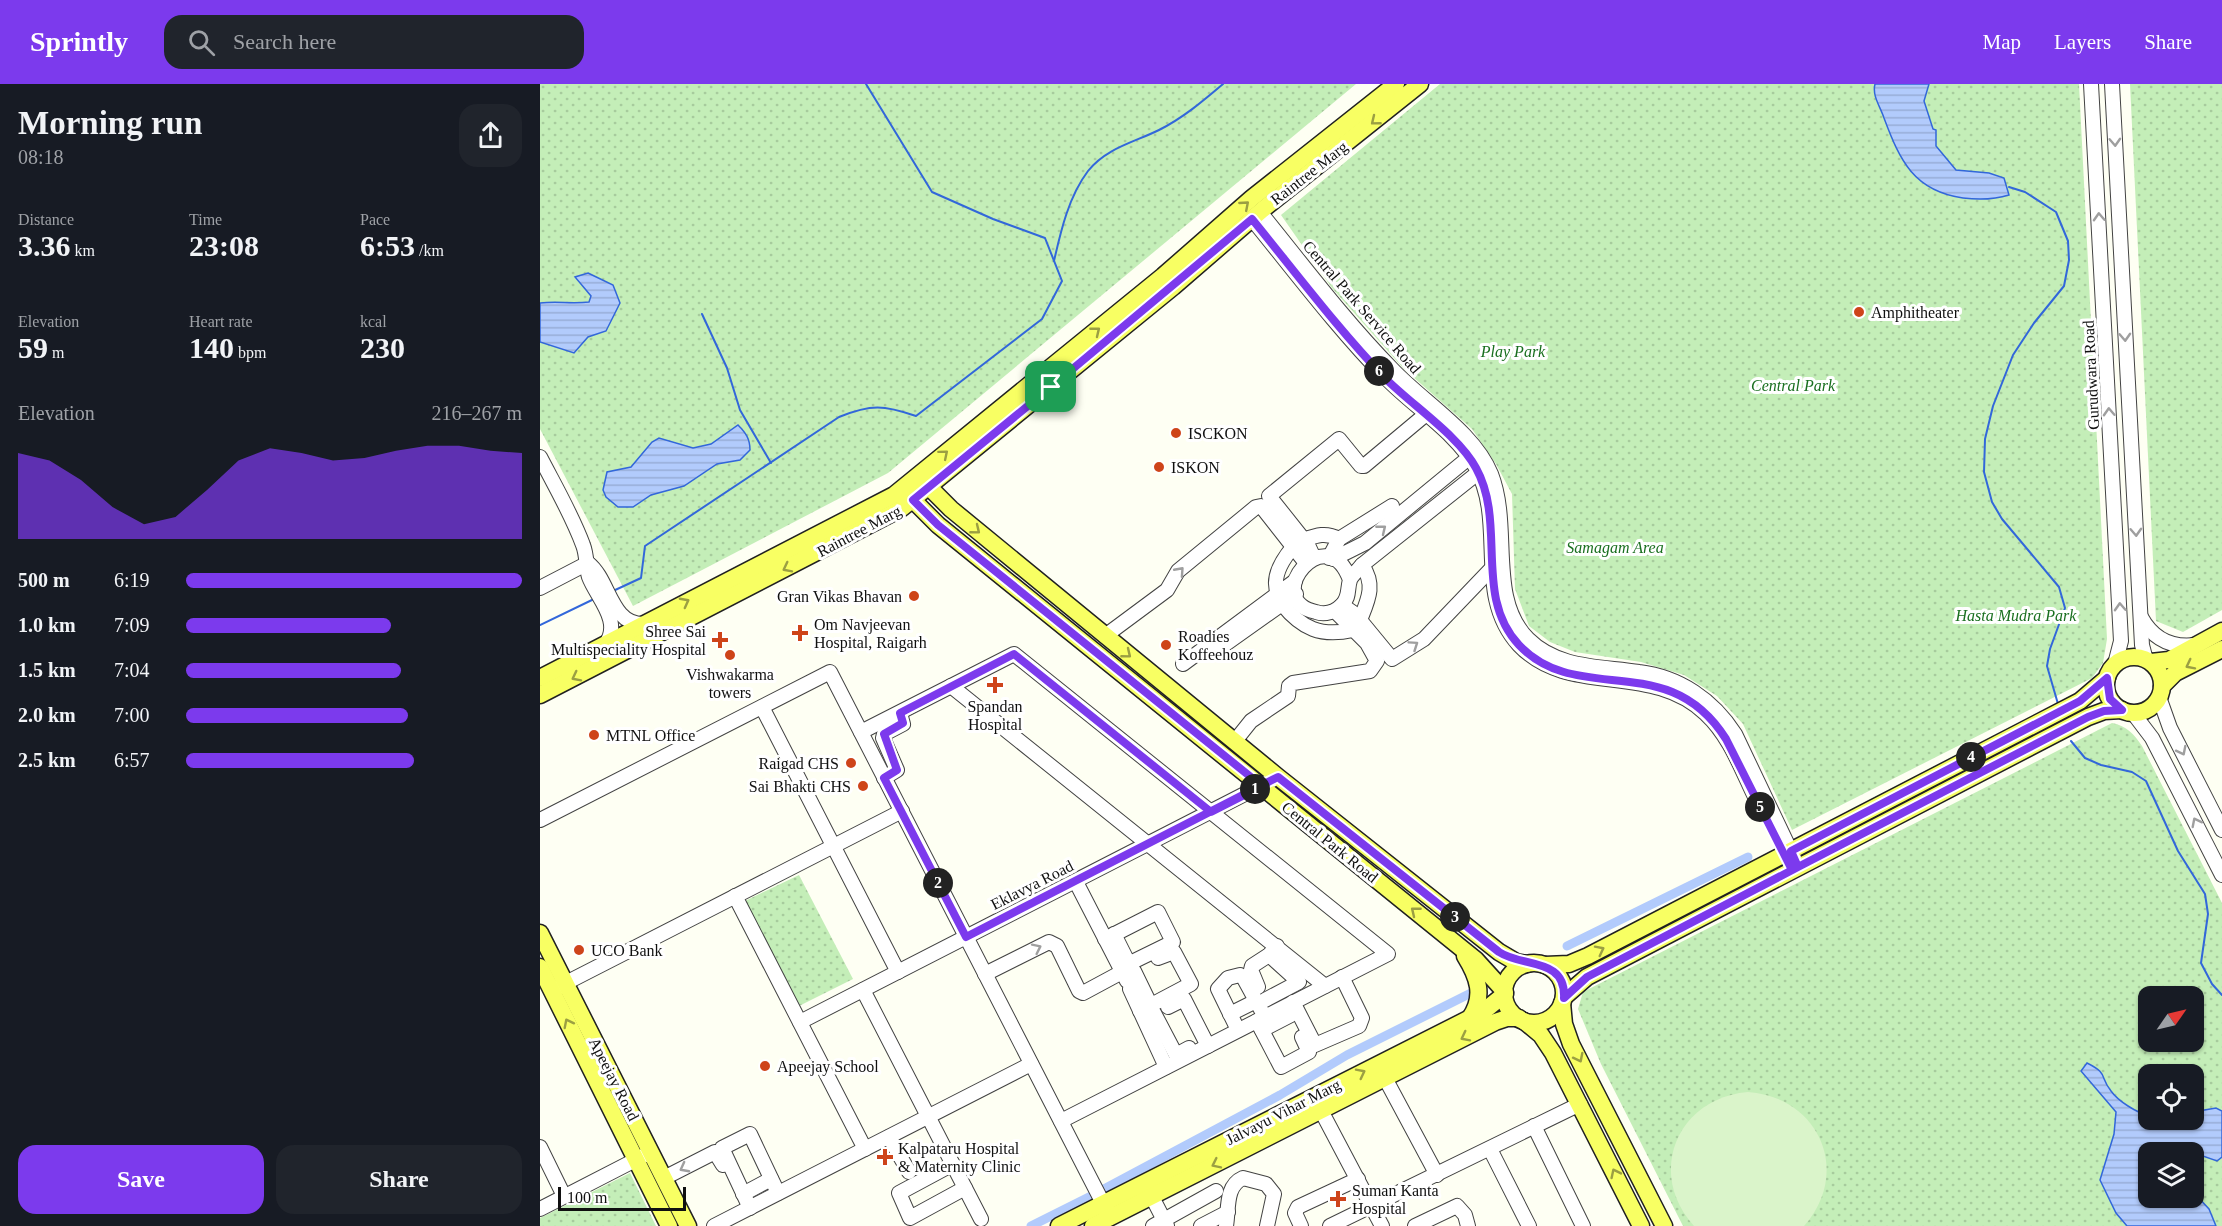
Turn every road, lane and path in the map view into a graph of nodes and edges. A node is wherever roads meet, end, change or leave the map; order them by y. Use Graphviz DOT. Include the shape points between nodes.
graph roads {
  1 [pos="1396,84"];
  2 [pos="1420,84"];
  3 [pos="2091,84"];
  4 [pos="2112,84"];
  5 [pos="1256,216"];
  6 [pos="1425,415"];
  7 [pos="1473,453"];
  8 [pos="540,458"];
  9 [pos="1483,469"];
  10 [pos="544,476"];
  11 [pos="924,482"];
  12 [pos="908,494"];
  13 [pos="1392,506"];
  14 [pos="1339,539"];
  15 [pos="1298,543"];
  16 [pos="1331,559"];
  17 [pos="1310,560"];
  18 [pos="588,563"];
  19 [pos="1362,565"];
  20 [pos="1492,568"];
  21 [pos="1350,580"];
  22 [pos="540,588"];
  23 [pos="1295,588"];
  24 [pos="1280,598"];
  25 [pos="609,604"];
  26 [pos="1338,608"];
  27 [pos="2140,615"];
  28 [pos="643,624"];
  29 [pos="1356,625"];
  30 [pos="2222,632"];
  31 [pos="1106,636"];
  32 [pos="605,645"];
  33 [pos="2195,645"];
  34 [pos="2222,649"];
  35 [pos="2149,661"];
  36 [pos="1186,668"];
  37 [pos="2111,671"];
  38 [pos="540,678"];
  39 [pos="951,686"];
  40 [pos="2161,692"];
  41 [pos="540,695"];
  42 [pos="762,707"];
  43 [pos="2127,712"];
  44 [pos="900,713"];
  45 [pos="861,732"];
  46 [pos="1234,741"];
  47 [pos="1278,777"];
  48 [pos="884,778"];
  49 [pos="1262,786"];
  50 [pos="902,812"];
  51 [pos="1211,812"];
  52 [pos="540,820"];
  53 [pos="2222,830"];
  54 [pos="1149,844"];
  55 [pos="834,846"];
  56 [pos="1787,853"];
  57 [pos="1795,869"];
  58 [pos="2222,874"];
  59 [pos="1076,882"];
  60 [pos="735,896"];
  61 [pos="540,933"];
  62 [pos="1109,936"];
  63 [pos="966,937"];
  64 [pos="1458,945"];
  65 [pos="1273,950"];
  66 [pos="1527,964"];
  67 [pos="1545,965"];
  68 [pos="540,967"];
  69 [pos="898,972"];
  70 [pos="985,974"];
  71 [pos="1127,975"];
  72 [pos="1344,982"];
  73 [pos="1325,986"];
  74 [pos="559,987"];
  75 [pos="863,990"];
  76 [pos="1505,993"];
  77 [pos="1260,1000"];
  78 [pos="1563,1000"];
  79 [pos="1292,1008"];
  80 [pos="1147,1012"];
  81 [pos="1230,1014"];
  82 [pos="1470,1018"];
  83 [pos="1264,1020"];
  84 [pos="1522,1020"];
  85 [pos="800,1022"];
  86 [pos="1239,1030"];
  87 [pos="1206,1043"];
  88 [pos="1031,1064"];
  89 [pos="1166,1067"];
  90 [pos="1386,1078"];
  91 [pos="1317,1104"];
  92 [pos="1581,1104"];
  93 [pos="928,1117"];
  94 [pos="1060,1121"];
  95 [pos="1534,1126"];
  96 [pos="889,1137"];
  97 [pos="540,1147"];
  98 [pos="865,1149"];
  99 [pos="1490,1149"];
  100 [pos="644,1156"];
  101 [pos="953,1164"];
  102 [pos="909,1172"];
  103 [pos="1437,1175"];
  104 [pos="664,1178"];
  105 [pos="771,1179"];
  106 [pos="1358,1179"];
  107 [pos="965,1188"];
  108 [pos="1216,1191"];
  109 [pos="778,1193"];
  110 [pos="743,1194"];
  111 [pos="564,1196"];
  112 [pos="1149,1197"];
  113 [pos="1102,1202"];
  114 [pos="1194,1203"];
  115 [pos="1372,1206"];
  116 [pos="540,1209"];
  117 [pos="747,1209"];
  118 [pos="981,1219"];
  119 [pos="1229,1222"];
  120 [pos="1161,1224"];
  121 [pos="1205,1225"];
  122 [pos="669,1226"];
  123 [pos="688,1226"];
  124 [pos="714,1226"];
  125 [pos="1059,1226"];
  126 [pos="1093,1226"];
  127 [pos="1267,1226"];
  128 [pos="1301,1226"];
  129 [pos="1330,1226"];
  130 [pos="1382,1226"];
  131 [pos="1414,1226"];
  132 [pos="1468,1226"];
  133 [pos="1529,1226"];
  134 [pos="1583,1226"];
  135 [pos="1641,1226"];
  136 [pos="1664,1226"];
  11 -- 1 [label="main road, Raintree Marg, one-way" via="1252,198"];
  2 -- 5 [label="main road, Raintree Marg, one-way"];
  37 -- 3 [label="street, Gurudwara Road, one-way" via="2121,641"];
  4 -- 27 [label="street, one-way"];
  5 -- 6 [label="street, Central Park Service Road" via="1365,356"];
  5 -- 7 [label="street, Central Park Service Road" via="1373,349"];
  5 -- 11 [label="main road, Raintree Marg"];
  6 -- 7 [label="street, Central Park Service Road"];
  6 -- 15 [label="street" via="1365,466 1339,439 1269,496"];
  7 -- 9 [label="street, Central Park Service Road"];
  16 -- 7 [label="street, one-way" via="1365,543"];
  8 -- 10 [label="street"];
  9 -- 19 [label="street"];
  9 -- 20 [label="street, Central Park Service Road"];
  9 -- 56 [label="street, Central Park Service Road" via="1494,486 1501,520 1504,592 1514,620 1526,638 1566,661 1656,675 1685,686 1702,698 1735,734"];
  10 -- 18 [label="street" via="577,531"];
  11 -- 12 [label="main road, Raintree Marg"];
  11 -- 31 [label="main road, Central Park Road, one-way"];
  28 -- 12 [label="main road, Raintree Marg, one-way" via="876,506"];
  12 -- 41 [label="main road, Raintree Marg, one-way" via="873,524"];
  12 -- 49 [label="main road, Central Park Road" via="938,525"];
  13 -- 14 [label="street"];
  14 -- 15 [label="street" via="1318,535"];
  14 -- 16 [label="street"];
  15 -- 17 [label="street"];
  15 -- 24 [label="street" via="1278,574 1275,587"];
  31 -- 15 [label="street, one-way" via="1167,590 1178,571 1256,507 1261,506"];
  16 -- 17 [label="street"];
  16 -- 21 [label="street" via="1347,571"];
  17 -- 23 [label="street" via="1299,569"];
  18 -- 22 [label="street"];
  18 -- 25 [label="street" via="597,570 600,588"];
  19 -- 21 [label="street"];
  19 -- 29 [label="street" via="1371,585"];
  29 -- 20 [label="street, one-way" via="1392,659 1424,639"];
  20 -- 56 [label="street, Central Park Service Road" via="1494,594 1505,625 1519,645 1536,658 1573,674 1663,687 1706,714 1726,739"];
  21 -- 26 [label="street" via="1347,598"];
  23 -- 24 [label="street"];
  23 -- 26 [label="street" via="1308,609 1317,613"];
  24 -- 29 [label="street" via="1304,627 1317,633"];
  24 -- 36 [label="street"];
  25 -- 28 [label="street" via="624,618"];
  25 -- 32 [label="street" via="612,628"];
  26 -- 29 [label="street"];
  27 -- 33 [label="street" via="2150,631 2163,641 2178,646"];
  27 -- 35 [label="street" via="2142,645"];
  28 -- 32 [label="main road, Raintree Marg"];
  29 -- 46 [label="street" via="1377,661 1375,667 1293,683 1288,696 1251,721"];
  30 -- 33 [label="main road"];
  31 -- 46 [label="main road, Central Park Road, one-way"];
  32 -- 38 [label="main road, Raintree Marg"];
  33 -- 35 [label="main road" via="2169,660"];
  34 -- 40 [label="main road, one-way" via="2175,673"];
  35 -- 37 [label="main road" via="2130,657"];
  35 -- 40 [label="main road" via="2161,676"];
  37 -- 43 [label="main road" via="2110,699"];
  37 -- 56 [label="main road" via="2080,701"];
  39 -- 44 [label="street"];
  39 -- 51 [label="street" via="1014,654"];
  39 -- 54 [label="street"];
  40 -- 43 [label="main road" via="2148,709"];
  40 -- 53 [label="street, one-way" via="2170,728"];
  42 -- 45 [label="street" via="830,672"];
  42 -- 52 [label="street"];
  42 -- 55 [label="street"];
  43 -- 57 [label="main road" via="2104,711 2088,717"];
  58 -- 43 [label="street, one-way" via="2152,738"];
  44 -- 45 [label="street"];
  44 -- 48 [label="street" via="903,723 883,738 897,770"];
  45 -- 48 [label="street"];
  46 -- 47 [label="main road, Central Park Road"];
  47 -- 49 [label="street, Eklavya Road"];
  47 -- 66 [label="main road, Central Park Road" via="1499,952"];
  48 -- 50 [label="street"];
  49 -- 51 [label="street, Eklavya Road"];
  64 -- 49 [label="main road, Central Park Road, one-way"];
  50 -- 55 [label="street"];
  50 -- 63 [label="street"];
  51 -- 54 [label="street, Eklavya Road"];
  51 -- 72 [label="street" via="1388,954"];
  54 -- 59 [label="street, Eklavya Road"];
  54 -- 65 [label="street"];
  55 -- 60 [label="street"];
  55 -- 69 [label="street"];
  56 -- 57 [label="street"];
  67 -- 56 [label="main road, one-way" via="1588,956"];
  57 -- 78 [label="main road" via="1587,977"];
  59 -- 62 [label="street"];
  59 -- 63 [label="street, Eklavya Road"];
  60 -- 74 [label="street"];
  60 -- 85 [label="street"];
  61 -- 74 [label="main road, Apeejay Road"];
  62 -- 71 [label="street"];
  62 -- 71 [label="street" via="1158,912 1173,942"];
  63 -- 69 [label="street, Eklavya Road"];
  63 -- 70 [label="street"];
  64 -- 76 [label="main road, Central Park Road"];
  64 -- 82 [label="main road" via="1480,992"];
  65 -- 73 [label="street"];
  65 -- 77 [label="street" via="1252,966"];
  65 -- 77 [label="street" via="1299,982"];
  66 -- 67 [label="main road"];
  66 -- 76 [label="main road" via="1512,972"];
  67 -- 78 [label="main road" via="1562,980"];
  68 -- 74 [label="main road, Apeejay Road"];
  69 -- 75 [label="street, Eklavya Road"];
  70 -- 71 [label="street, one-way" via="1054,942 1078,991 1083,993"];
  70 -- 88 [label="street"];
  71 -- 80 [label="street"];
  71 -- 80 [label="street" via="1168,953 1174,952 1179,958 1191,984"];
  72 -- 73 [label="street"];
  72 -- 79 [label="street"];
  72 -- 79 [label="street" via="1362,1023 1318,1046"];
  73 -- 79 [label="street"];
  74 -- 100 [label="main road, Apeejay Road"];
  75 -- 85 [label="street, Eklavya Road"];
  75 -- 93 [label="street"];
  76 -- 82 [label="main road, Jalvayu Vihar Marg"];
  76 -- 84 [label="main road" via="1510,1010"];
  77 -- 81 [label="street"];
  77 -- 81 [label="street" via="1240,975 1228,978 1218,989"];
  77 -- 83 [label="street"];
  78 -- 84 [label="main road" via="1557,1013 1547,1020"];
  78 -- 136 [label="main road, one-way" via="1564,1024 1571,1044"];
  79 -- 83 [label="street"];
  79 -- 83 [label="street"];
  79 -- 83 [label="street" via="1309,1050 1307,1055 1281,1067"];
  80 -- 87 [label="street" via="1176,1054"];
  80 -- 87 [label="street" via="1184,999"];
  80 -- 89 [label="street"];
  81 -- 86 [label="street"];
  91 -- 82 [label="main road, Jalvayu Vihar Marg, one-way"];
  83 -- 86 [label="street"];
  84 -- 90 [label="main road, Jalvayu Vihar Marg, one-way" via="1501,1019"];
  84 -- 92 [label="main road" via="1547,1043"];
  85 -- 98 [label="street"];
  86 -- 87 [label="street"];
  87 -- 89 [label="street"];
  88 -- 93 [label="street"];
  88 -- 94 [label="street"];
  89 -- 94 [label="street"];
  90 -- 91 [label="main road, Jalvayu Vihar Marg"];
  90 -- 103 [label="street"];
  91 -- 106 [label="street"];
  91 -- 112 [label="main road, Jalvayu Vihar Marg, one-way"];
  91 -- 113 [label="main road, Jalvayu Vihar Marg"];
  92 -- 95 [label="street"];
  135 -- 92 [label="main road, one-way"];
  93 -- 96 [label="street"];
  93 -- 101 [label="street"];
  94 -- 113 [label="street"];
  95 -- 99 [label="street"];
  95 -- 134 [label="street"];
  96 -- 98 [label="street"];
  96 -- 102 [label="street"];
  97 -- 111 [label="street"];
  98 -- 109 [label="street"];
  99 -- 103 [label="street"];
  99 -- 133 [label="street"];
  100 -- 104 [label="main road, Apeejay Road"];
  100 -- 111 [label="street"];
  100 -- 122 [label="main road, Apeejay Road"];
  101 -- 107 [label="street"];
  101 -- 107 [label="street" via="898,1193 910,1218"];
  103 -- 115 [label="street"];
  117 -- 104 [label="street, one-way" via="716,1152"];
  104 -- 123 [label="main road, Apeejay Road"];
  105 -- 109 [label="street"];
  105 -- 110 [label="street"];
  105 -- 110 [label="street" via="750,1134 722,1148"];
  106 -- 115 [label="street"];
  106 -- 128 [label="street" via="1298,1208 1295,1214"];
  107 -- 118 [label="street"];
  108 -- 114 [label="street"];
  109 -- 117 [label="street"];
  110 -- 117 [label="street"];
  111 -- 116 [label="street"];
  112 -- 113 [label="main road, Jalvayu Vihar Marg"];
  112 -- 120 [label="street"];
  113 -- 125 [label="main road, Jalvayu Vihar Marg"];
  113 -- 126 [label="main road, Jalvayu Vihar Marg"];
  114 -- 120 [label="street"];
  114 -- 121 [label="street"];
  115 -- 129 [label="street"];
  115 -- 130 [label="street"];
  117 -- 124 [label="street"];
  119 -- 121 [label="street"];
  119 -- 127 [label="street" via="1235,1182 1243,1178 1266,1184 1274,1194"];
  131 -- 132 [label="street" via="1457,1206"];
}
